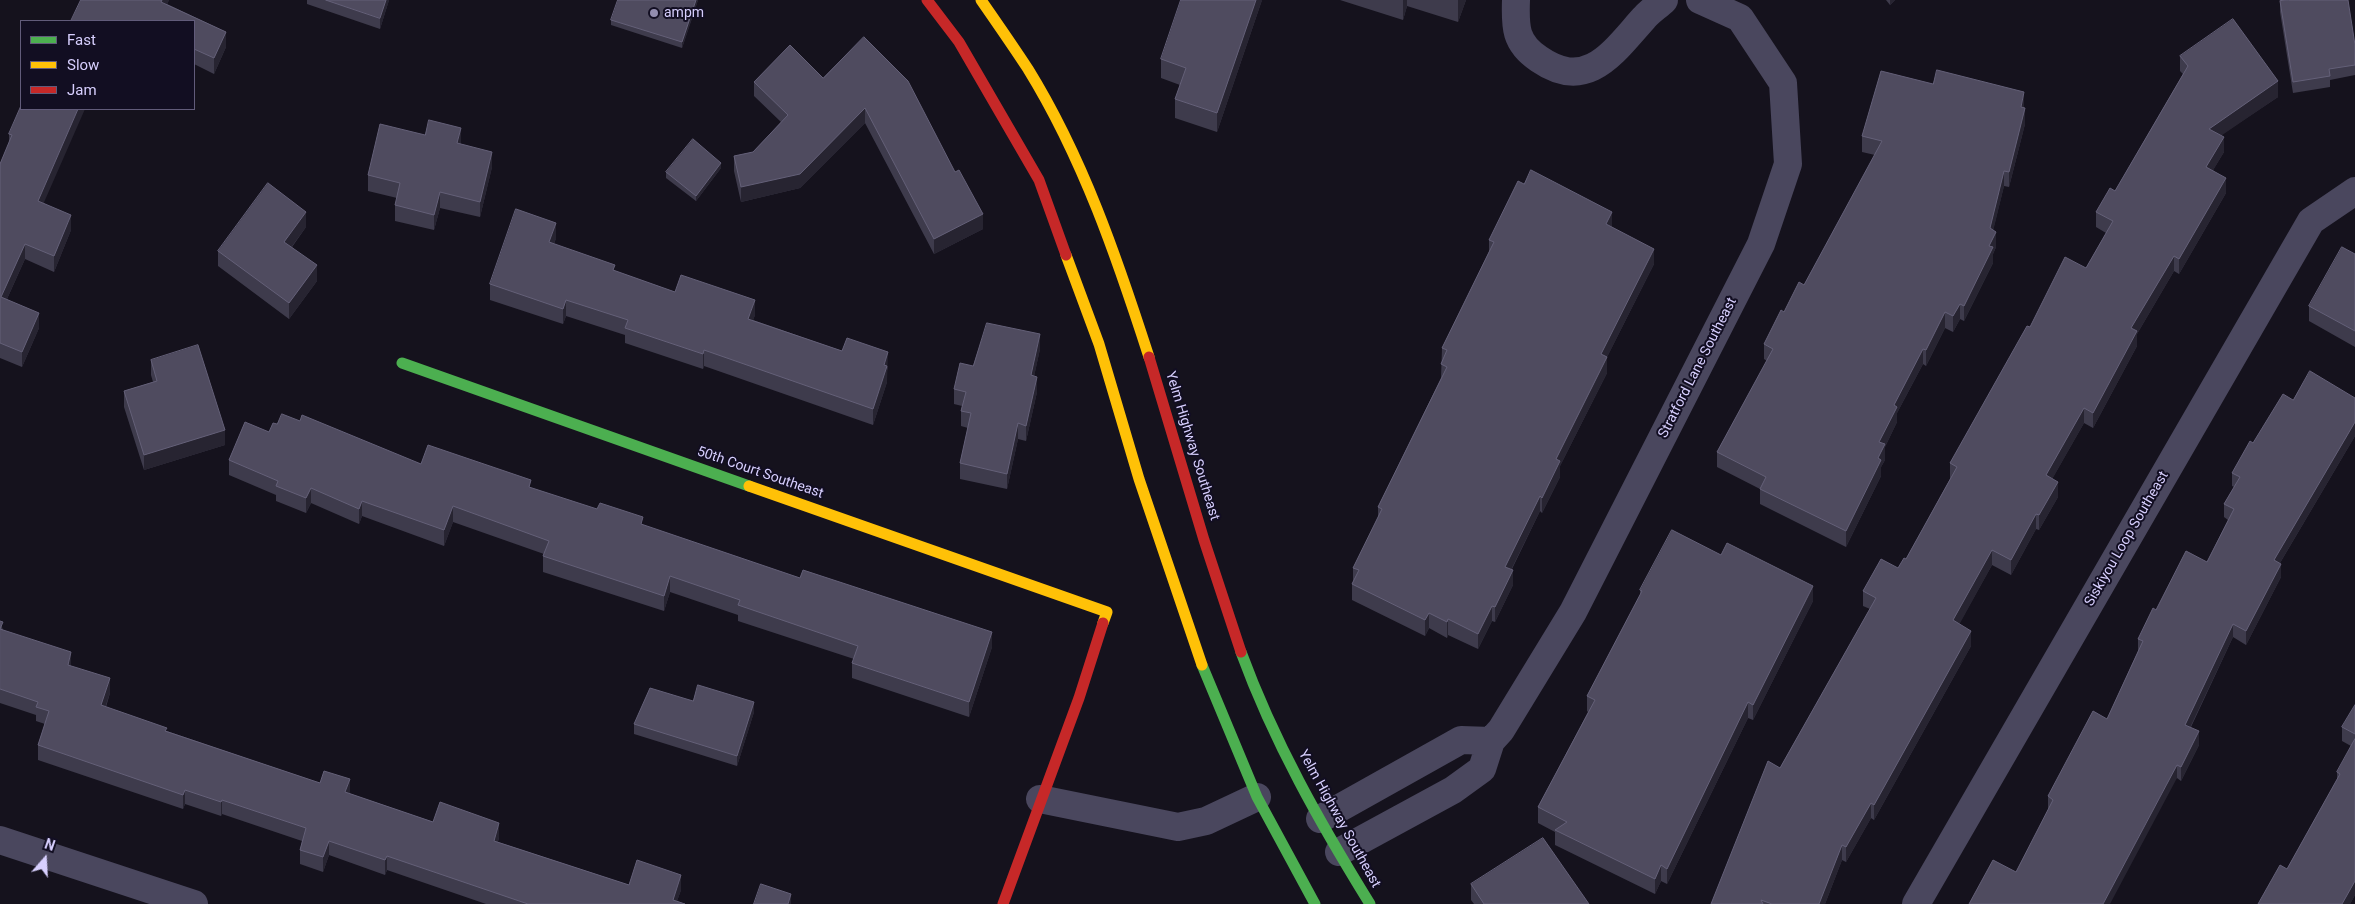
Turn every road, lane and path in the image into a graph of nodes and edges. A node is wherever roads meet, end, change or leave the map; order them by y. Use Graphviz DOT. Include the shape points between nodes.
graph roads {
  1 [pos="927,0"];
  2 [pos="981,0"];
  3 [pos="1516,0"];
  4 [pos="1664,0"];
  5 [pos="1700,0"];
  6 [pos="2355,191"];
  7 [pos="402,364"];
  8 [pos="1491,741"];
  9 [pos="1257,797"];
  10 [pos="1040,799"];
  11 [pos="1320,819"];
  12 [pos="0,840"];
  13 [pos="1339,852"];
  14 [pos="194,904"];
  15 [pos="1003,904"];
  16 [pos="1315,904"];
  17 [pos="1370,904"];
  18 [pos="1916,904"];
  1 -- 9 [label="main road" via="959,42 1039,180 1100,344 1139,479 1198,657"];
  2 -- 11 [label="main road, Yelm Highway Southeast" via="1000,25 1070,146 1101,218 1126,285 1230,620 1274,731 1294,775"];
  3 -- 4 [label="street" via="1515,27 1524,50 1549,66 1577,73 1607,60"];
  5 -- 8 [label="street, Stratford Lane Southeast" via="1740,18 1783,84 1788,164 1761,244 1573,612 1501,730"];
  6 -- 18 [label="street, Siskiyou Loop Southeast" via="2311,221"];
  7 -- 10 [label="main road, 50th Court Southeast" via="1107,612 1079,698"];
  8 -- 11 [label="street" via="1461,740"];
  8 -- 13 [label="street, Stratford Lane Southeast" via="1482,769 1453,790"];
  9 -- 10 [label="street" via="1206,821 1178,827"];
  9 -- 16 [label="main road"];
  10 -- 15 [label="main road"];
  11 -- 13 [label="main road, Yelm Highway Southeast"];
  12 -- 14 [label="street"];
  13 -- 17 [label="main road, Yelm Highway Southeast"];
}
